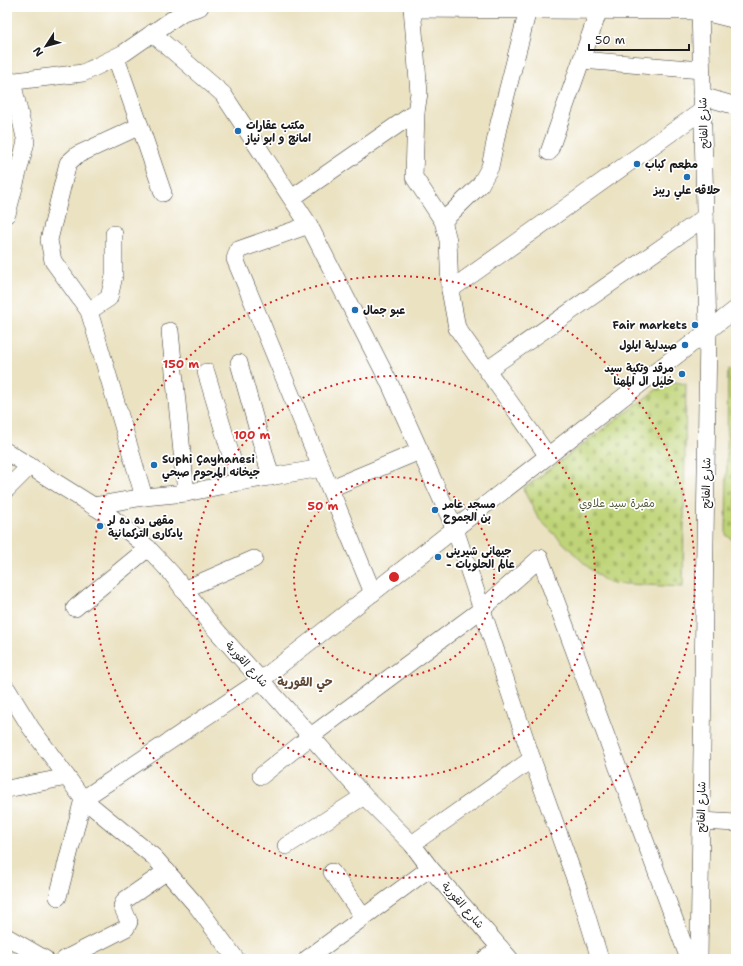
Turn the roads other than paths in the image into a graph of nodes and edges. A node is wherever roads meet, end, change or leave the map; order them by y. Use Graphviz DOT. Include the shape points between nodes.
graph roads {
  1 [pos="200,7"];
  2 [pos="412,8"];
  3 [pos="700,9"];
  4 [pos="184,10"];
  5 [pos="528,10"];
  6 [pos="600,10"];
  7 [pos="736,20"];
  8 [pos="152,34"];
  9 [pos="116,58"];
  10 [pos="582,60"];
  11 [pos="702,70"];
  12 [pos="9,81"];
  13 [pos="702,103"];
  14 [pos="736,106"];
  15 [pos="416,112"];
  16 [pos="140,126"];
  17 [pos="549,152"];
  18 [pos="163,193"];
  19 [pos="292,198"];
  20 [pos="7,214"];
  21 [pos="705,217"];
  22 [pos="443,221"];
  23 [pos="309,225"];
  24 [pos="114,234"];
  25 [pos="450,290"];
  26 [pos="736,309"];
  27 [pos="88,311"];
  28 [pos="170,331"];
  29 [pos="708,332"];
  30 [pos="239,363"];
  31 [pos="487,370"];
  32 [pos="206,372"];
  33 [pos="420,451"];
  34 [pos="7,452"];
  35 [pos="548,456"];
  36 [pos="30,466"];
  37 [pos="322,468"];
  38 [pos="271,476"];
  39 [pos="238,482"];
  40 [pos="7,488"];
  41 [pos="330,488"];
  42 [pos="186,493"];
  43 [pos="144,497"];
  44 [pos="93,506"];
  45 [pos="455,529"];
  46 [pos="148,548"];
  47 [pos="254,559"];
  48 [pos="183,590"];
  49 [pos="373,593"];
  50 [pos="75,608"];
  51 [pos="482,609"];
  52 [pos="261,680"];
  53 [pos="7,689"];
  54 [pos="311,736"];
  55 [pos="532,759"];
  56 [pos="261,776"];
  57 [pos="67,777"];
  58 [pos="7,789"];
  59 [pos="364,796"];
  60 [pos="83,799"];
  61 [pos="701,821"];
  62 [pos="736,823"];
  63 [pos="412,844"];
  64 [pos="286,846"];
  65 [pos="430,868"];
  66 [pos="166,871"];
  67 [pos="332,872"];
  68 [pos="58,897"];
  69 [pos="363,917"];
  70 [pos="7,937"];
  71 [pos="505,953"];
  72 [pos="45,959"];
  73 [pos="64,959"];
  74 [pos="236,959"];
  75 [pos="307,959"];
  76 [pos="485,959"];
  77 [pos="600,959"];
  78 [pos="689,959"];
  79 [pos="699,959"];
  1 -- 4 [label="street"];
  2 -- 5 [label="street"];
  2 -- 15 [label="street" via="419,93"];
  3 -- 6 [label="street"];
  3 -- 7 [label="street"];
  3 -- 11 [label="street, شارع الفاتح"];
  4 -- 8 [label="street"];
  5 -- 6 [label="street"];
  5 -- 22 [label="street" via="498,123 490,167 480,185"];
  6 -- 10 [label="street"];
  8 -- 9 [label="street"];
  8 -- 19 [label="street" via="223,94"];
  9 -- 12 [label="street" via="83,73"];
  9 -- 16 [label="street"];
  10 -- 11 [label="street"];
  10 -- 17 [label="street"];
  11 -- 13 [label="street, شارع الفاتح"];
  12 -- 20 [label="street" via="26,142"];
  13 -- 14 [label="street"];
  13 -- 21 [label="street, شارع الفاتح"];
  13 -- 25 [label="street"];
  15 -- 19 [label="street"];
  15 -- 22 [label="street" via="414,177"];
  16 -- 18 [label="street"];
  16 -- 27 [label="street" via="77,155 68,164 64,177 49,240 53,261"];
  19 -- 23 [label="street"];
  21 -- 29 [label="street, شارع الفاتح"];
  21 -- 31 [label="street"];
  22 -- 25 [label="street" via="448,240"];
  23 -- 33 [label="street" via="389,382"];
  23 -- 37 [label="street" via="238,250 235,259"];
  24 -- 27 [label="street" via="114,276 109,298"];
  25 -- 31 [label="street" via="457,328"];
  26 -- 29 [label="street"];
  27 -- 43 [label="street"];
  28 -- 42 [label="street"];
  29 -- 35 [label="street"];
  29 -- 61 [label="street, شارع الفاتح"];
  30 -- 38 [label="street"];
  31 -- 35 [label="street"];
  32 -- 39 [label="street"];
  33 -- 41 [label="street"];
  33 -- 45 [label="street"];
  34 -- 36 [label="street, شارع القورية"];
  35 -- 45 [label="street"];
  36 -- 40 [label="street"];
  36 -- 44 [label="street, شارع القورية"];
  37 -- 38 [label="street"];
  37 -- 41 [label="street"];
  38 -- 39 [label="street"];
  39 -- 42 [label="street"];
  41 -- 49 [label="street"];
  42 -- 43 [label="street"];
  43 -- 44 [label="street"];
  44 -- 46 [label="street, شارع القورية"];
  45 -- 49 [label="street"];
  45 -- 51 [label="street"];
  46 -- 48 [label="street, شارع القورية"];
  46 -- 50 [label="street"];
  47 -- 48 [label="street"];
  48 -- 52 [label="street, شارع القورية"];
  49 -- 52 [label="street"];
  51 -- 54 [label="street"];
  51 -- 55 [label="street"];
  51 -- 78 [label="street" via="540,558"];
  52 -- 54 [label="street, شارع القورية"];
  52 -- 60 [label="street"];
  53 -- 57 [label="street" via="31,728"];
  54 -- 56 [label="street"];
  54 -- 59 [label="street, شارع القورية"];
  55 -- 63 [label="street"];
  55 -- 77 [label="street"];
  57 -- 58 [label="street"];
  57 -- 60 [label="street"];
  59 -- 63 [label="street, شارع القورية"];
  59 -- 64 [label="street"];
  60 -- 66 [label="street" via="154,857"];
  60 -- 68 [label="street"];
  61 -- 62 [label="street"];
  61 -- 79 [label="street, شارع الفاتح"];
  63 -- 65 [label="street, شارع القورية"];
  65 -- 69 [label="street"];
  65 -- 71 [label="street, شارع القورية"];
  66 -- 73 [label="street" via="125,900 122,906 129,922 126,928"];
  66 -- 74 [label="street" via="196,905"];
  67 -- 69 [label="street"];
  69 -- 75 [label="street"];
  70 -- 72 [label="street"];
  71 -- 76 [label="street"];
}
